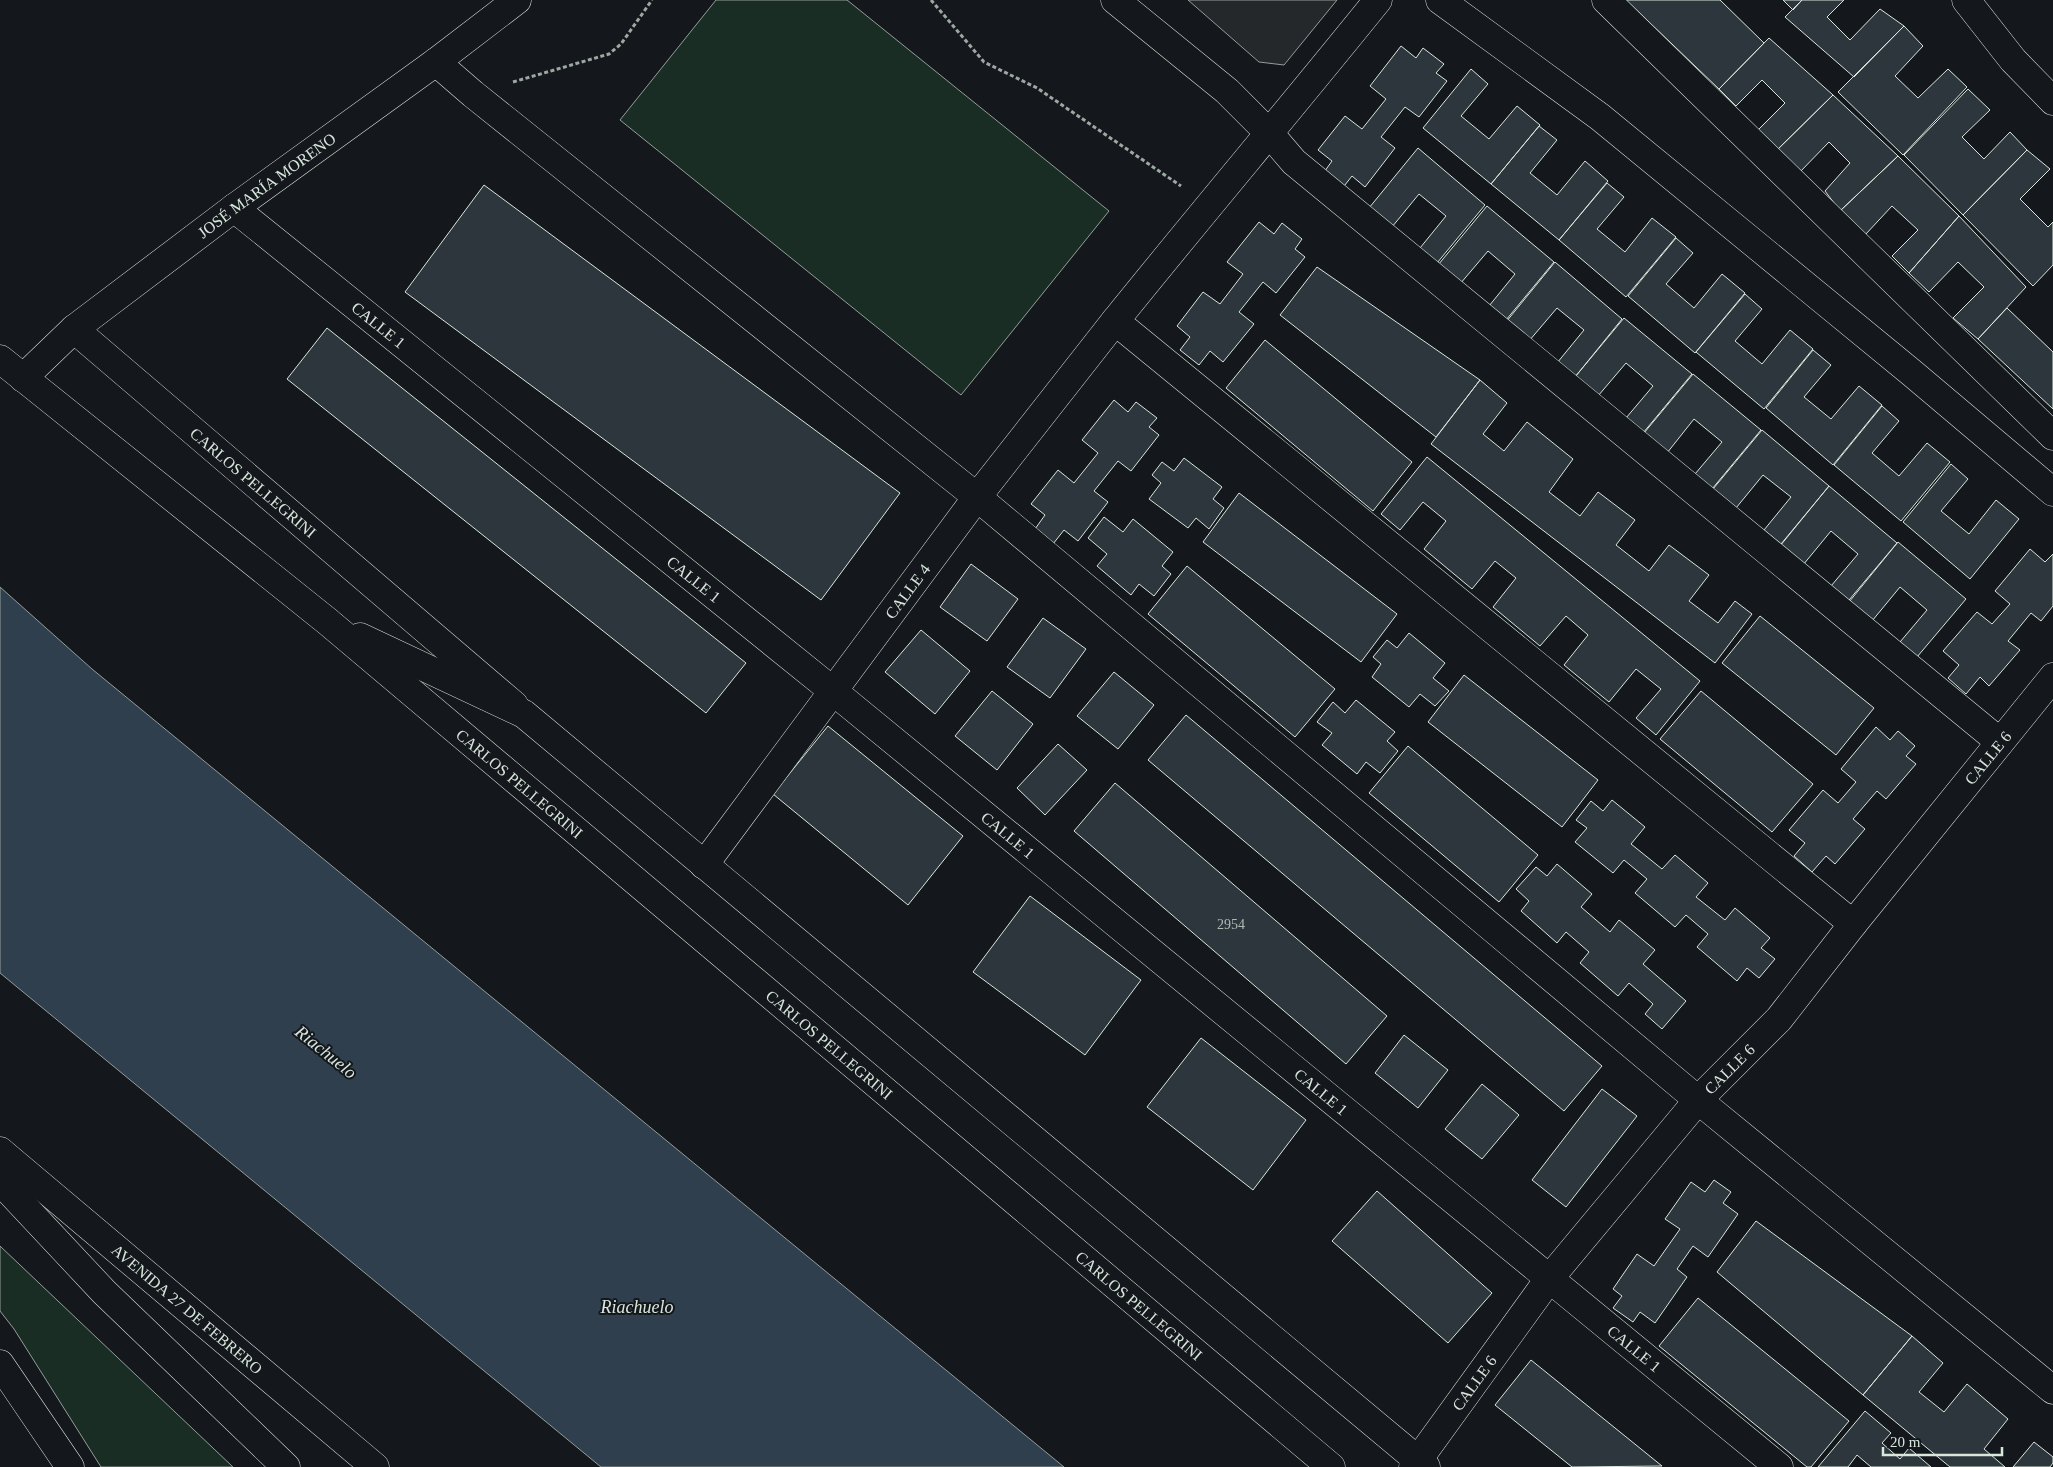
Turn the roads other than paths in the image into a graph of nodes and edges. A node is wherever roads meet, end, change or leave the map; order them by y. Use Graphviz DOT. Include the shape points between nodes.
graph roads {
  1 [pos="517,0"];
  2 [pos="1115,0"];
  3 [pos="1378,0"];
  4 [pos="1440,0"];
  5 [pos="1606,0"];
  6 [pos="1966,0"];
  7 [pos="436,62"];
  8 [pos="2053,101"];
  9 [pos="1270,134"];
  10 [pos="234,208"];
  11 [pos="1115,321"];
  12 [pos="74,329"];
  13 [pos="0,359"];
  14 [pos="23,378"];
  15 [pos="2053,436"];
  16 [pos="2053,492"];
  17 [pos="977,497"];
  18 [pos="327,622"];
  19 [pos="2053,677"];
  20 [pos="833,691"];
  21 [pos="524,714"];
  22 [pos="2000,742"];
  23 [pos="704,865"];
  24 [pos="1853,924"];
  25 [pos="1698,1100"];
  26 [pos="0,1151"];
  27 [pos="0,1181"];
  28 [pos="1549,1279"];
  29 [pos="0,1364"];
  30 [pos="2053,1390"];
  31 [pos="1419,1465"];
  32 [pos="70,1467"];
  33 [pos="286,1467"];
  34 [pos="375,1467"];
  35 [pos="1331,1467"];
  36 [pos="1779,1467"];
  1 -- 7 [label="street, JOSÉ MARÍA MORENO"];
  2 -- 9 [label="street" via="1227,91"];
  3 -- 9 [label="street, CALLE 4"];
  4 -- 16 [label="street" via="1600,117"];
  5 -- 15 [label="street"];
  6 -- 8 [label="street" via="2014,60"];
  7 -- 10 [label="street, JOSÉ MARÍA MORENO"];
  7 -- 17 [label="street"];
  9 -- 11 [label="street, CALLE 4"];
  9 -- 22 [label="street" via="1294,162"];
  10 -- 12 [label="street, JOSÉ MARÍA MORENO"];
  10 -- 20 [label="street, CALLE 1"];
  11 -- 17 [label="street, CALLE 4"];
  11 -- 24 [label="street"];
  12 -- 14 [label="street, JOSÉ MARÍA MORENO"];
  12 -- 21 [label="street, CARLOS PELLEGRINI"];
  13 -- 14 [label="street, CARLOS PELLEGRINI"];
  14 -- 18 [label="street, CARLOS PELLEGRINI"];
  17 -- 20 [label="street, CALLE 4"];
  17 -- 25 [label="street"];
  18 -- 21 [label="street, CARLOS PELLEGRINI"];
  18 -- 35 [label="street, CARLOS PELLEGRINI"];
  19 -- 22 [label="street, CALLE 6"];
  20 -- 23 [label="street, CALLE 4"];
  20 -- 28 [label="street, CALLE 1"];
  21 -- 23 [label="street, CARLOS PELLEGRINI"];
  22 -- 24 [label="street, CALLE 6"];
  23 -- 31 [label="street, CARLOS PELLEGRINI"];
  24 -- 25 [label="street, CALLE 6" via="1779,1019"];
  25 -- 28 [label="street, CALLE 6"];
  25 -- 30 [label="street"];
  26 -- 34 [label="street, AVENIDA 27 DE FEBRERO"];
  27 -- 33 [label="street" via="104,1292"];
  28 -- 31 [label="street, CALLE 6"];
  28 -- 36 [label="street, CALLE 1"];
  29 -- 32 [label="street"];
}
